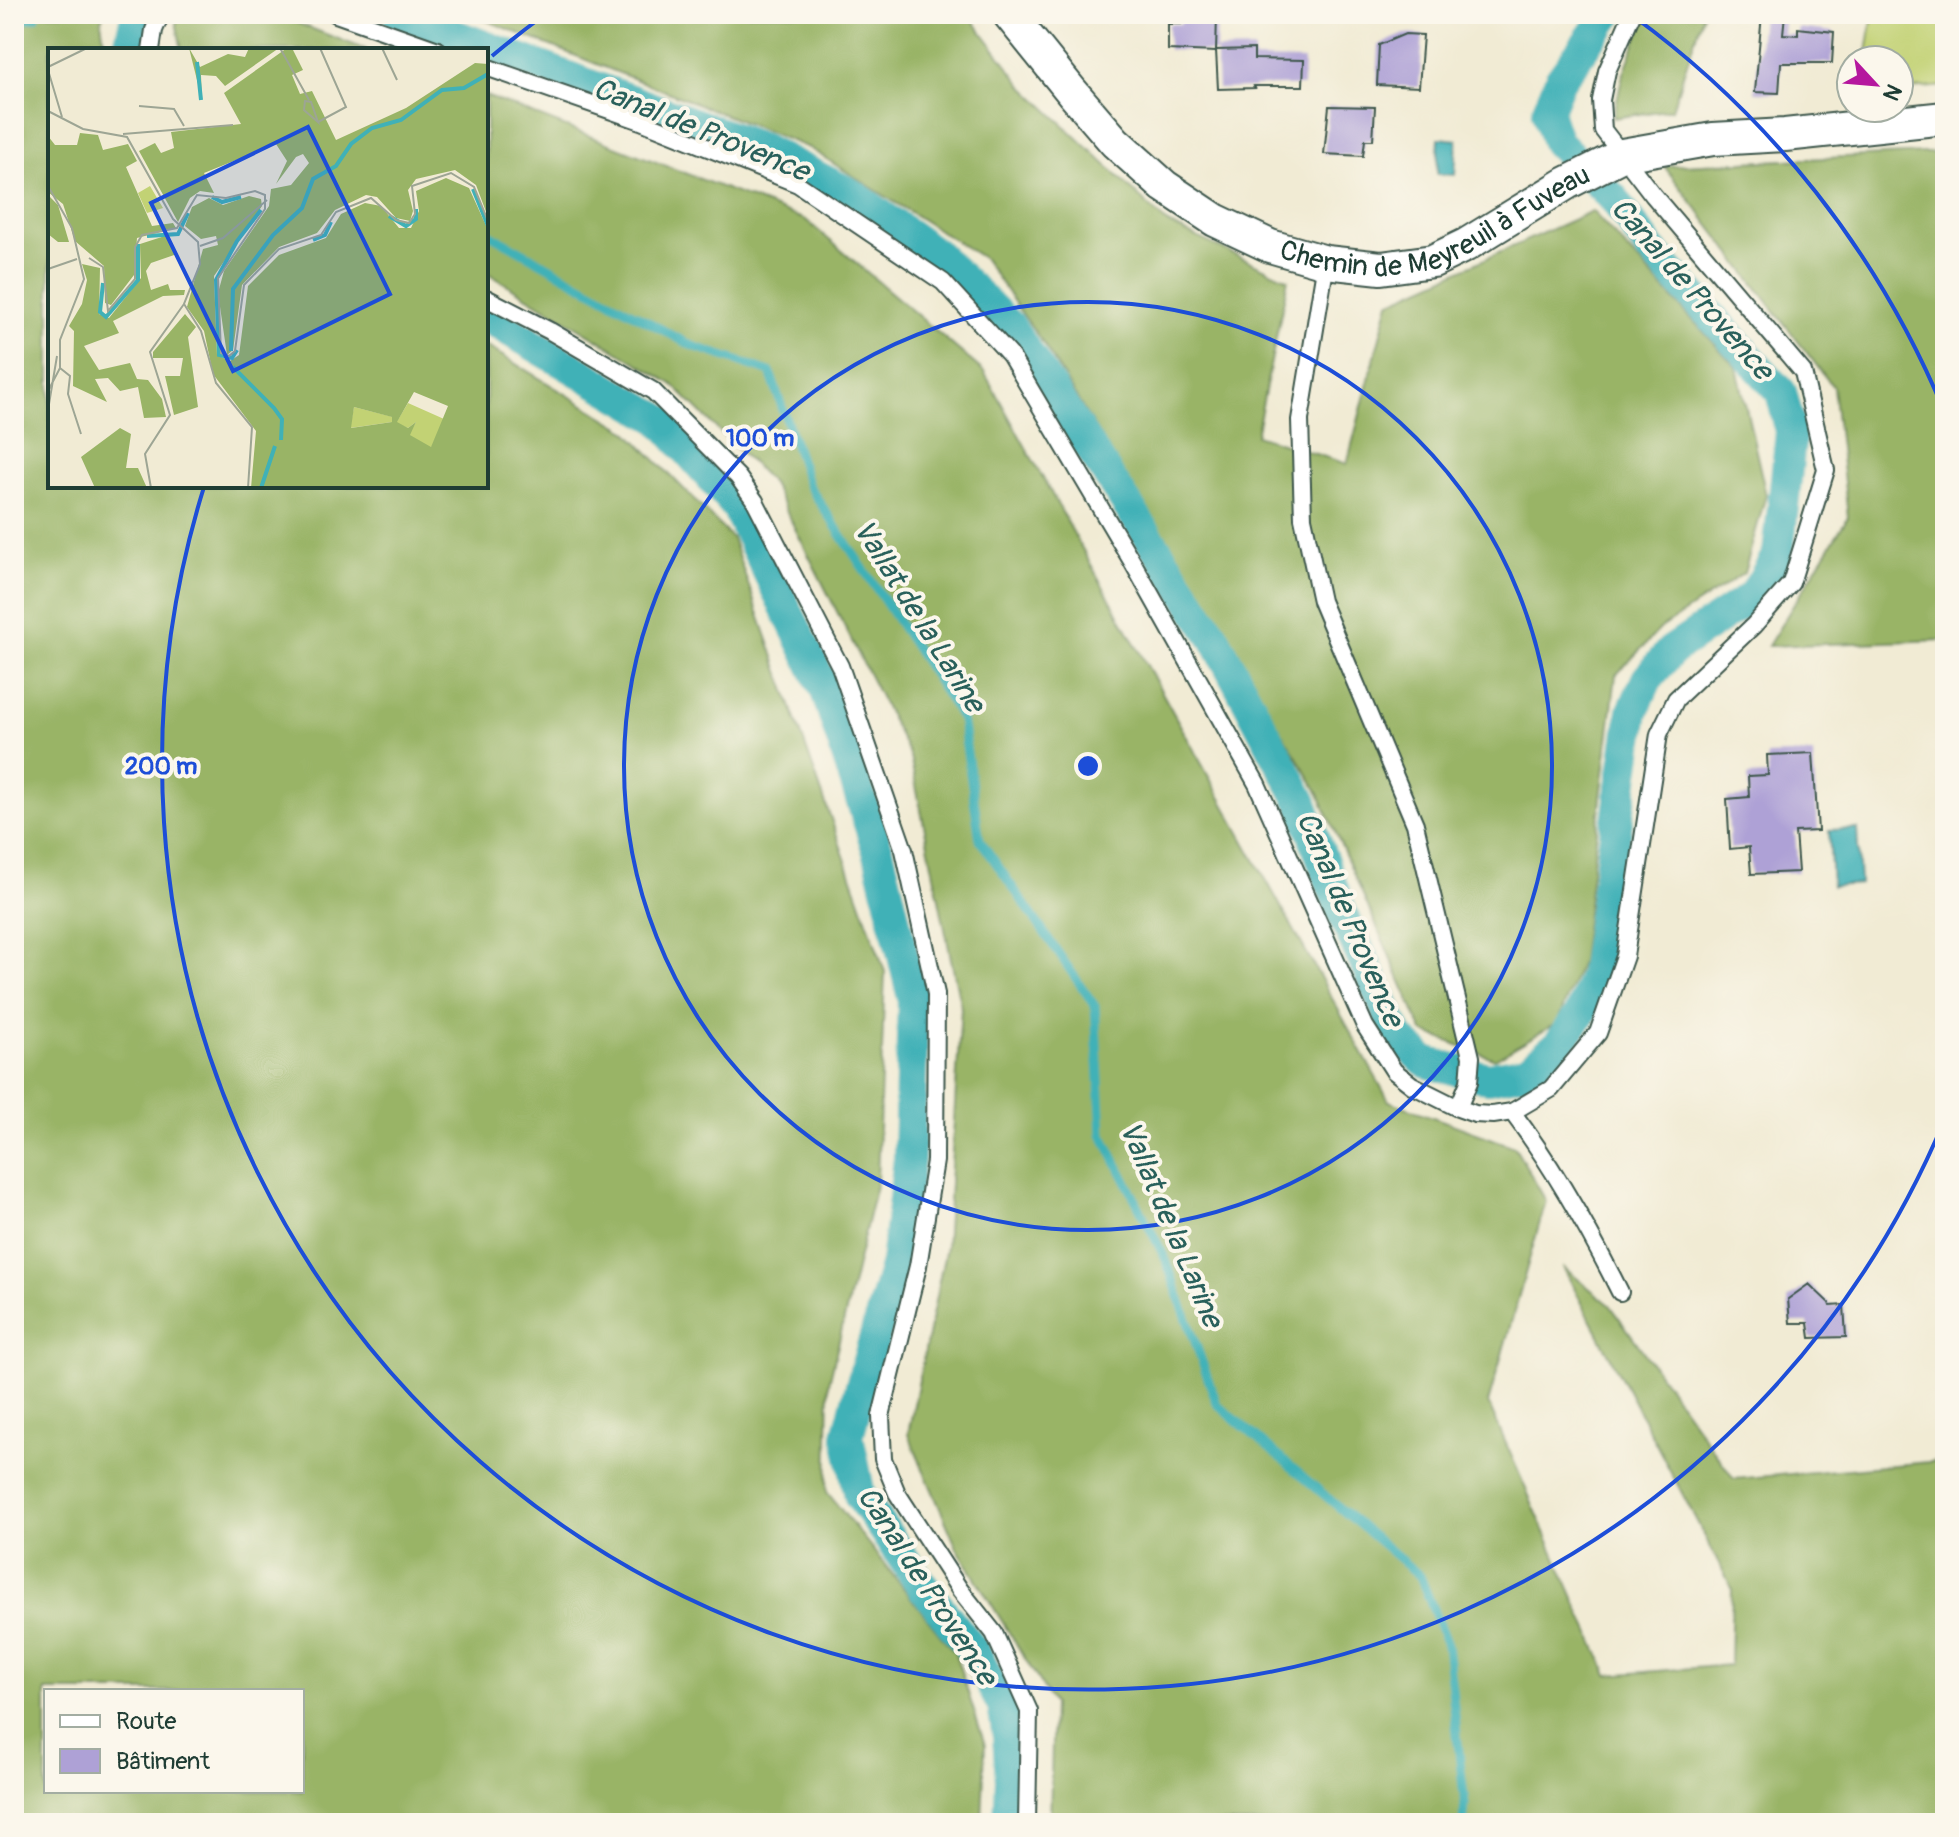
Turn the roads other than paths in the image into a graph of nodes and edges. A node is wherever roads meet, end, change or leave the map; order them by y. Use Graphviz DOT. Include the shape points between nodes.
graph roads {
  1 [pos="161,14"];
  2 [pos="336,14"];
  3 [pos="1009,14"];
  4 [pos="1632,14"];
  5 [pos="151,48"];
  6 [pos="432,48"];
  7 [pos="488,68"];
  8 [pos="1945,118"];
  9 [pos="1622,155"];
  10 [pos="1326,262"];
  11 [pos="488,299"];
  12 [pos="1458,1108"];
  13 [pos="1512,1112"];
  14 [pos="1620,1292"];
  15 [pos="1027,1823"];
  1 -- 5 [label="lane"];
  2 -- 6 [label="lane"];
  3 -- 10 [label="street, Chemin de Meyreuil à Fuveau" via="1115,142 1164,186 1215,220 1270,246"];
  4 -- 9 [label="lane" via="1607,71 1601,100 1603,130"];
  7 -- 12 [label="lane" via="798,184 943,282 1010,355 1133,563 1257,784 1381,1053 1412,1085"];
  8 -- 9 [label="street, Chemin de Meyreuil à Fuveau" via="1713,139"];
  9 -- 10 [label="street, Chemin de Meyreuil à Fuveau" via="1433,261 1381,268"];
  9 -- 13 [label="lane" via="1803,372 1826,470 1791,583 1676,699 1659,734 1625,956 1598,1033 1551,1089"];
  10 -- 12 [label="lane" via="1300,420 1303,518 1321,601 1415,824 1471,1057 1469,1082"];
  11 -- 15 [label="lane" via="653,391 738,477 840,666 904,850 936,994 935,1161 918,1266 881,1416 883,1459 897,1493 994,1633 1029,1711"];
  12 -- 13 [label="lane" via="1475,1114"];
  13 -- 14 [label="lane"];
}
